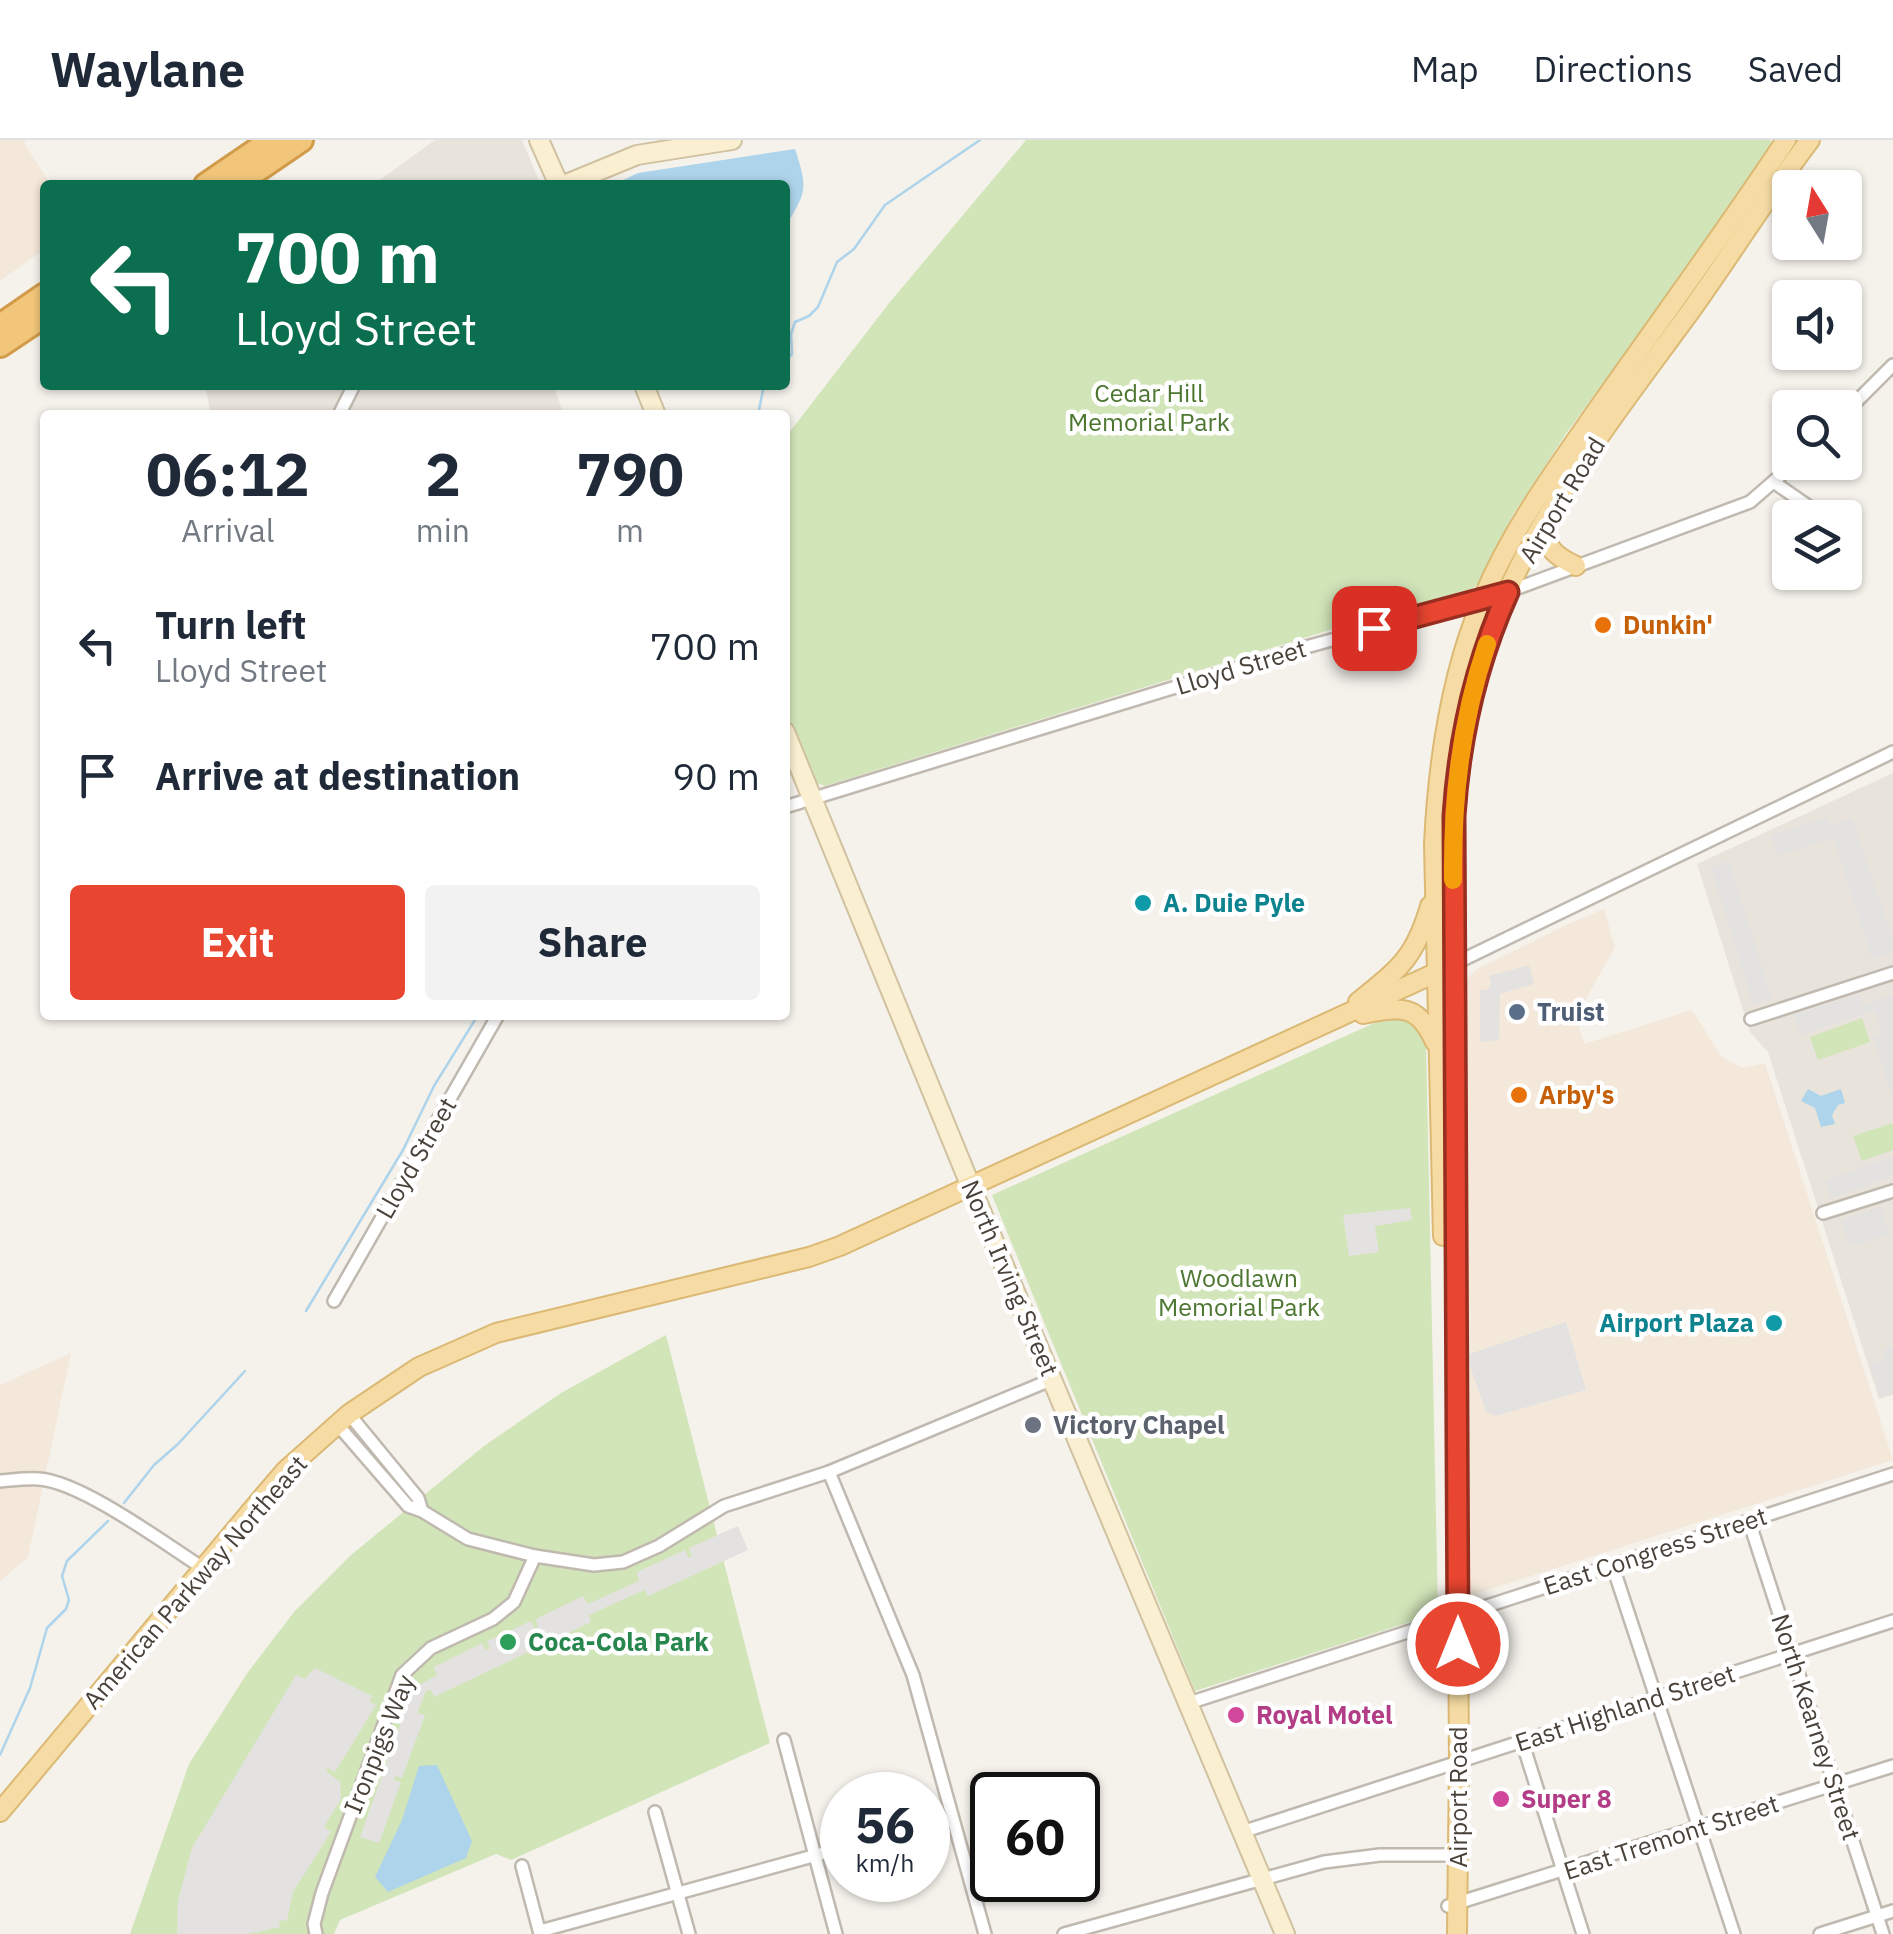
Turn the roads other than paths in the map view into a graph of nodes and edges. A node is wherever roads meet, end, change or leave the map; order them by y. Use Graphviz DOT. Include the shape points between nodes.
graph roads {
  1 [pos="272,140"];
  2 [pos="300,140"];
  3 [pos="539,140"];
  4 [pos="732,140"];
  5 [pos="1786,140"];
  6 [pos="1810,140"];
  7 [pos="213,180"];
  8 [pos="242,180"];
  9 [pos="559,180"];
  10 [pos="574,180"];
  11 [pos="40,298"];
  12 [pos="40,317"];
  13 [pos="0,326"];
  14 [pos="0,345"];
  15 [pos="1893,364"];
  16 [pos="1862,396"];
  17 [pos="1778,480"];
  18 [pos="1775,483"];
  19 [pos="1799,500"];
  20 [pos="1544,524"];
  21 [pos="1576,566"];
  22 [pos="1508,592"];
  23 [pos="1482,600"];
  24 [pos="790,744"];
  25 [pos="1893,752"];
  26 [pos="812,798"];
  27 [pos="790,805"];
  28 [pos="1435,888"];
  29 [pos="1446,968"];
  30 [pos="1893,973"];
  31 [pos="1338,1018"];
  32 [pos="1751,1018"];
  33 [pos="495,1020"];
  34 [pos="1438,1050"];
  35 [pos="971,1187"];
  36 [pos="1893,1191"];
  37 [pos="1823,1213"];
  38 [pos="334,1301"];
  39 [pos="1053,1379"];
  40 [pos="343,1419"];
  41 [pos="830,1472"];
  42 [pos="1892,1479"];
  43 [pos="0,1481"];
  44 [pos="1750,1520"];
  45 [pos="535,1556"];
  46 [pos="1613,1567"];
  47 [pos="203,1568"];
  48 [pos="1453,1618"];
  49 [pos="1893,1621"];
  50 [pos="1792,1653"];
  51 [pos="1657,1697"];
  52 [pos="1189,1704"];
  53 [pos="784,1740"];
  54 [pos="1522,1741"];
  55 [pos="1454,1763"];
  56 [pos="1893,1766"];
  57 [pos="1835,1785"];
  58 [pos="0,1812"];
  59 [pos="656,1812"];
  60 [pos="952,1818"];
  61 [pos="1699,1828"];
  62 [pos="1242,1832"];
  63 [pos="820,1854"];
  64 [pos="815,1855"];
  65 [pos="1449,1855"];
  66 [pos="522,1866"];
  67 [pos="1564,1872"];
  68 [pos="1263,1881"];
  69 [pos="678,1893"];
  70 [pos="1453,1906"];
  71 [pos="1893,1910"];
  72 [pos="1877,1916"];
  73 [pos="540,1932"];
  74 [pos="316,1934"];
  75 [pos="689,1934"];
  76 [pos="836,1934"];
  77 [pos="985,1934"];
  78 [pos="1064,1934"];
  79 [pos="1285,1934"];
  80 [pos="1447,1934"];
  81 [pos="1457,1934"];
  82 [pos="1583,1934"];
  83 [pos="1734,1934"];
  84 [pos="1820,1934"];
  85 [pos="1883,1934"];
  1 -- 7 [label="highway"];
  2 -- 8 [label="highway"];
  3 -- 9 [label="street"];
  4 -- 10 [label="street" via="637,156"];
  5 -- 23 [label="main road, Airport Road" via="1554,472"];
  6 -- 20 [label="main road, Airport Road"];
  11 -- 13 [label="highway"];
  12 -- 14 [label="highway"];
  15 -- 16 [label="street"];
  17 -- 18 [label="street, Lloyd Street"];
  18 -- 19 [label="street"];
  18 -- 21 [label="street, Lloyd Street" via="1750,502"];
  20 -- 21 [label="main road" via="1548,546"];
  20 -- 22 [label="main road, Airport Road"];
  21 -- 22 [label="street, Lloyd Street"];
  22 -- 23 [label="street, Lloyd Street"];
  22 -- 29 [label="main road, Airport Road" via="1481,660 1461,746"];
  23 -- 26 [label="street, Lloyd Street"];
  23 -- 28 [label="main road, Airport Road" via="1436,781"];
  24 -- 26 [label="street, North Irving Street"];
  25 -- 29 [label="street"];
  26 -- 27 [label="street, Lloyd Street"];
  26 -- 35 [label="street, North Irving Street"];
  28 -- 29 [label="main road, Airport Road"];
  28 -- 31 [label="main road" via="1414,950"];
  29 -- 31 [label="main road"];
  29 -- 34 [label="main road, Airport Road"];
  29 -- 48 [label="main road, Airport Road"];
  30 -- 32 [label="street"];
  31 -- 34 [label="main road" via="1407,1010 1426,1023"];
  31 -- 35 [label="main road, American Parkway Northeast"];
  33 -- 38 [label="street, Lloyd Street"];
  34 -- 48 [label="main road, Airport Road"];
  35 -- 39 [label="street, North Irving Street"];
  35 -- 40 [label="main road, American Parkway Northeast" via="808,1256 496,1333 419,1366"];
  36 -- 37 [label="street"];
  39 -- 41 [label="street"];
  39 -- 52 [label="street, North Irving Street"];
  40 -- 45 [label="street" via="418,1498 422,1511 468,1539"];
  40 -- 47 [label="main road, American Parkway Northeast" via="286,1470"];
  41 -- 45 [label="street" via="724,1506 623,1562 594,1566"];
  41 -- 60 [label="street" via="913,1675"];
  42 -- 44 [label="street, East Congress Street"];
  43 -- 47 [label="street" via="58,1483"];
  44 -- 46 [label="street, East Congress Street"];
  44 -- 50 [label="street, North Kearney Street"];
  45 -- 74 [label="street, Ironpigs Way" via="514,1602 431,1648 402,1675 322,1893"];
  46 -- 48 [label="street, East Congress Street"];
  46 -- 51 [label="street"];
  47 -- 58 [label="main road, American Parkway Northeast"];
  48 -- 52 [label="street, East Congress Street"];
  48 -- 55 [label="main road, Airport Road"];
  49 -- 50 [label="street, East Highland Street"];
  50 -- 51 [label="street, East Highland Street"];
  50 -- 57 [label="street, North Kearney Street"];
  51 -- 54 [label="street, East Highland Street"];
  51 -- 61 [label="street"];
  52 -- 62 [label="street, North Irving Street"];
  53 -- 64 [label="street"];
  54 -- 55 [label="street, East Highland Street"];
  54 -- 67 [label="street"];
  55 -- 62 [label="street, East Highland Street"];
  55 -- 65 [label="main road, Airport Road"];
  55 -- 70 [label="main road, Airport Road"];
  56 -- 57 [label="street, East Tremont Street"];
  57 -- 61 [label="street, East Tremont Street"];
  57 -- 72 [label="street, North Kearney Street"];
  59 -- 69 [label="street"];
  60 -- 77 [label="street"];
  61 -- 67 [label="street, East Tremont Street"];
  61 -- 83 [label="street"];
  62 -- 68 [label="street, North Irving Street"];
  63 -- 64 [label="street"];
  64 -- 69 [label="street"];
  64 -- 76 [label="street"];
  65 -- 68 [label="street" via="1349,1858"];
  65 -- 70 [label="main road, Airport Road"];
  66 -- 73 [label="street"];
  67 -- 70 [label="street, East Tremont Street"];
  67 -- 82 [label="street"];
  68 -- 78 [label="street"];
  68 -- 79 [label="street, North Irving Street"];
  69 -- 73 [label="street"];
  69 -- 75 [label="street"];
  70 -- 80 [label="main road, Airport Road"];
  70 -- 81 [label="main road, Airport Road"];
  71 -- 72 [label="street"];
  72 -- 84 [label="street"];
  72 -- 85 [label="street, North Kearney Street"];
}
